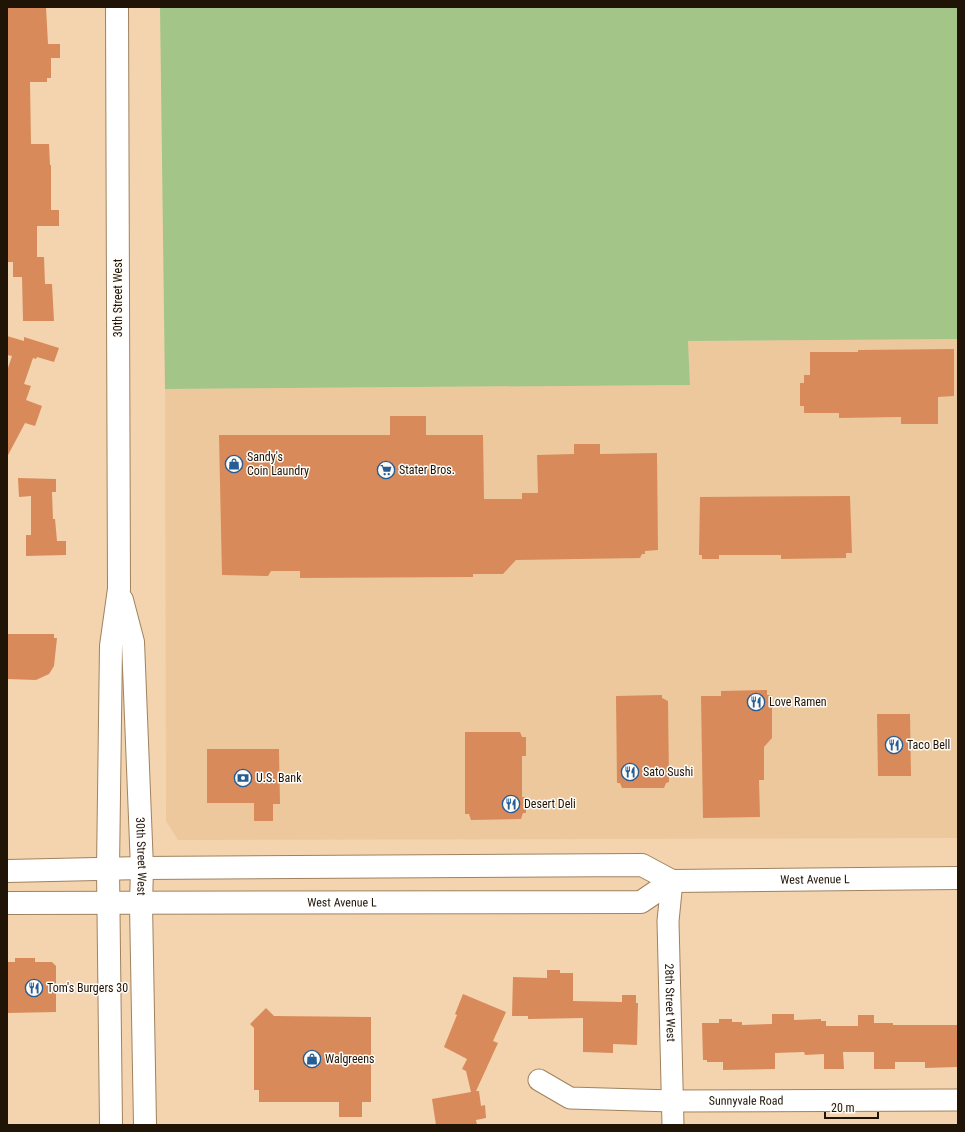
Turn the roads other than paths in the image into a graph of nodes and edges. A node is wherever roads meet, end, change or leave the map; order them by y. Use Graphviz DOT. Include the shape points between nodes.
graph roads {
  1 [pos="117,7"];
  2 [pos="119,589"];
  3 [pos="142,868"];
  4 [pos="108,869"];
  5 [pos="7,871"];
  6 [pos="958,878"];
  7 [pos="672,882"];
  8 [pos="7,903"];
  9 [pos="109,904"];
  10 [pos="141,904"];
  11 [pos="539,1080"];
  12 [pos="958,1100"];
  13 [pos="673,1101"];
  14 [pos="111,1125"];
  15 [pos="146,1125"];
  16 [pos="673,1125"];
  1 -- 2 [label="main road, 30th Street West"];
  2 -- 3 [label="main road, 30th Street West" via="133,642"];
  2 -- 4 [label="main road, 30th Street West" via="111,646"];
  3 -- 4 [label="main road"];
  3 -- 7 [label="main road" via="642,865"];
  3 -- 10 [label="main road, 30th Street West"];
  4 -- 5 [label="main road"];
  4 -- 9 [label="main road, 30th Street West"];
  6 -- 7 [label="main road, West Avenue L"];
  7 -- 10 [label="main road, West Avenue L" via="641,902"];
  7 -- 13 [label="street, 28th Street West" via="668,921"];
  8 -- 9 [label="main road, West Avenue L"];
  9 -- 10 [label="main road, West Avenue L"];
  9 -- 14 [label="main road, 30th Street West"];
  10 -- 15 [label="main road, 30th Street West"];
  11 -- 13 [label="street, Sunnyvale Road" via="570,1098"];
  12 -- 13 [label="street, Sunnyvale Road"];
  13 -- 16 [label="street, 28th Street West"];
}
